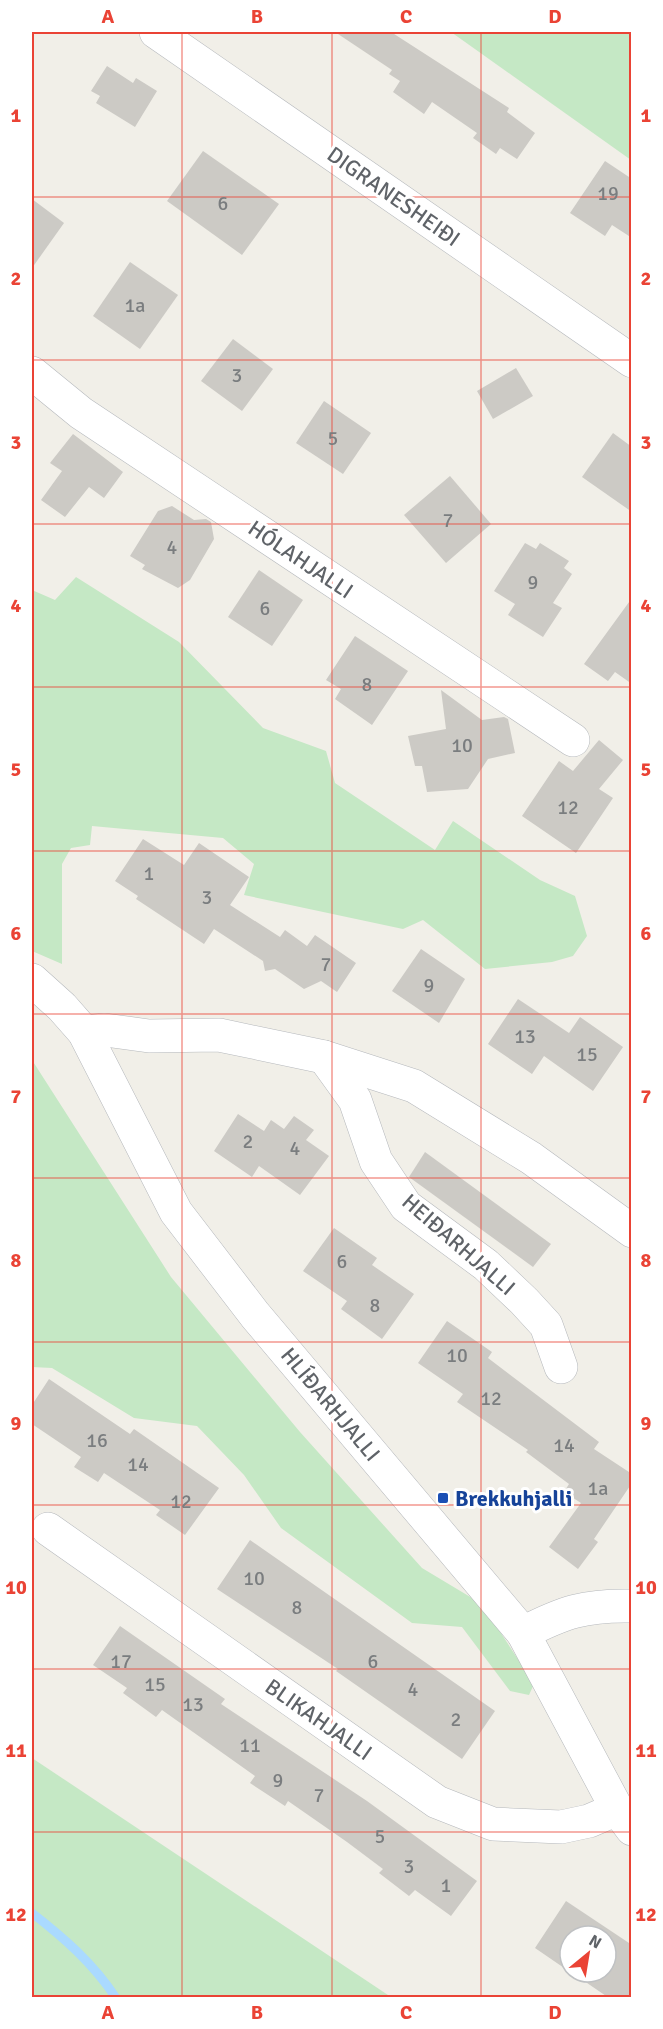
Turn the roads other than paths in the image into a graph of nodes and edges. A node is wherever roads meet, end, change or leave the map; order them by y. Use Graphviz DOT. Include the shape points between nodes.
graph roads {
  1 [pos="156,32"];
  2 [pos="632,361"];
  3 [pos="32,373"];
  4 [pos="573,740"];
  5 [pos="32,980"];
  6 [pos="84,1032"];
  7 [pos="324,1057"];
  8 [pos="632,1231"];
  9 [pos="561,1367"];
  10 [pos="48,1528"];
  11 [pos="632,1606"];
  12 [pos="523,1633"];
  13 [pos="624,1819"];
  1 -- 2 [label="street, DIGRANESHEIÐI"];
  3 -- 4 [label="street, HÓLAHJALLI" via="81,413"];
  5 -- 6 [label="street, HLÍÐARHJALLI"];
  6 -- 7 [label="street" via="219,1035"];
  6 -- 12 [label="street, HLÍÐARHJALLI" via="176,1212 255,1315"];
  7 -- 8 [label="street" via="414,1086 531,1158"];
  7 -- 9 [label="street, HEIÐARHJALLI" via="355,1100 376,1161 406,1206 486,1264 524,1301 546,1325"];
  10 -- 13 [label="street, BLIKAHJALLI" via="437,1802 493,1824 561,1827"];
  11 -- 12 [label="street" via="560,1613"];
  12 -- 13 [label="street, HLÍÐARHJALLI"];
}
